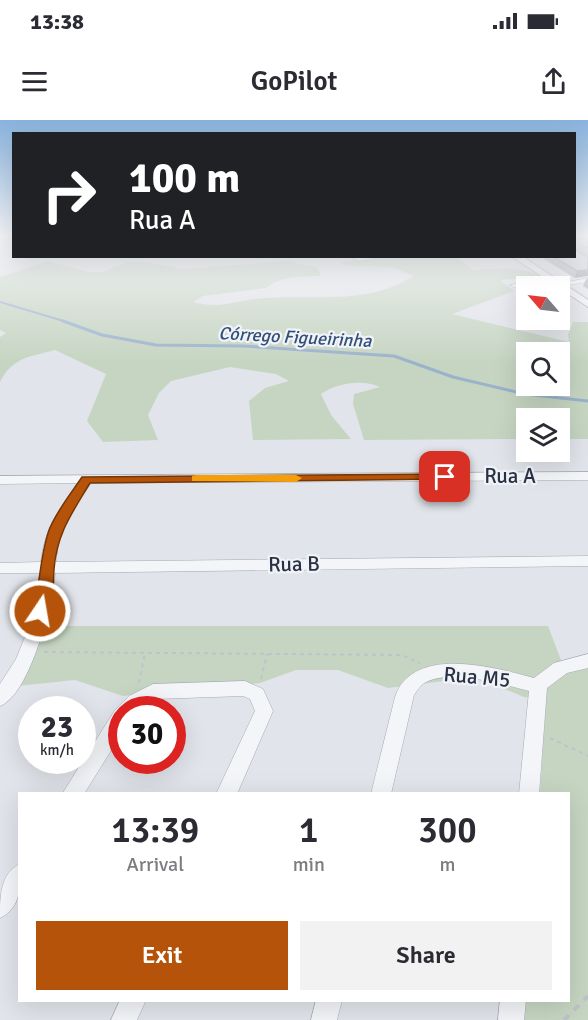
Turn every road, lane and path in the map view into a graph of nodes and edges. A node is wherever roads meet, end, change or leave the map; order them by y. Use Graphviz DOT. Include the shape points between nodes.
graph roads {
  1 [pos="588,280"];
  2 [pos="570,283"];
  3 [pos="570,284"];
  4 [pos="570,292"];
  5 [pos="588,296"];
  6 [pos="588,304"];
  7 [pos="588,476"];
  8 [pos="0,480"];
  9 [pos="87,480"];
  10 [pos="588,561"];
  11 [pos="47,567"];
  12 [pos="0,568"];
  13 [pos="26,652"];
  14 [pos="145,653"];
  15 [pos="267,654"];
  16 [pos="588,661"];
  17 [pos="423,677"];
  18 [pos="7,681"];
  19 [pos="538,686"];
  20 [pos="258,694"];
  21 [pos="133,696"];
  22 [pos="146,696"];
  23 [pos="0,698"];
  24 [pos="535,731"];
  25 [pos="108,738"];
  26 [pos="588,756"];
  27 [pos="73,792"];
  28 [pos="227,792"];
  29 [pos="381,792"];
  30 [pos="530,792"];
  31 [pos="18,878"];
  32 [pos="0,906"];
  33 [pos="588,996"];
  34 [pos="132,1002"];
  35 [pos="328,1002"];
  36 [pos="513,1002"];
  37 [pos="124,1020"];
  38 [pos="324,1020"];
  39 [pos="511,1020"];
  40 [pos="564,1020"];
  1 -- 2 [label="street"];
  3 -- 5 [label="street"];
  4 -- 6 [label="street"];
  7 -- 9 [label="street, Rua A"];
  8 -- 9 [label="street, Rua A"];
  9 -- 11 [label="street" via="55,530"];
  10 -- 11 [label="street, Rua B"];
  11 -- 12 [label="street, Rua B"];
  11 -- 13 [label="street" via="46,589"];
  13 -- 14 [label="path"];
  13 -- 18 [label="street"];
  14 -- 15 [label="path"];
  14 -- 21 [label="path"];
  15 -- 17 [label="path" via="402,655 421,664"];
  15 -- 20 [label="path"];
  16 -- 19 [label="street" via="562,666"];
  17 -- 19 [label="street, Rua M5" via="451,670"];
  17 -- 29 [label="street" via="406,692"];
  18 -- 23 [label="street"];
  19 -- 24 [label="street"];
  20 -- 22 [label="street" via="245,688 153,692"];
  20 -- 28 [label="street" via="264,711"];
  24 -- 26 [label="path"];
  24 -- 30 [label="street"];
  25 -- 27 [label="street"];
  31 -- 32 [label="street"];
  33 -- 40 [label="path"];
  34 -- 37 [label="street"];
  35 -- 38 [label="street"];
  36 -- 39 [label="street"];
}
